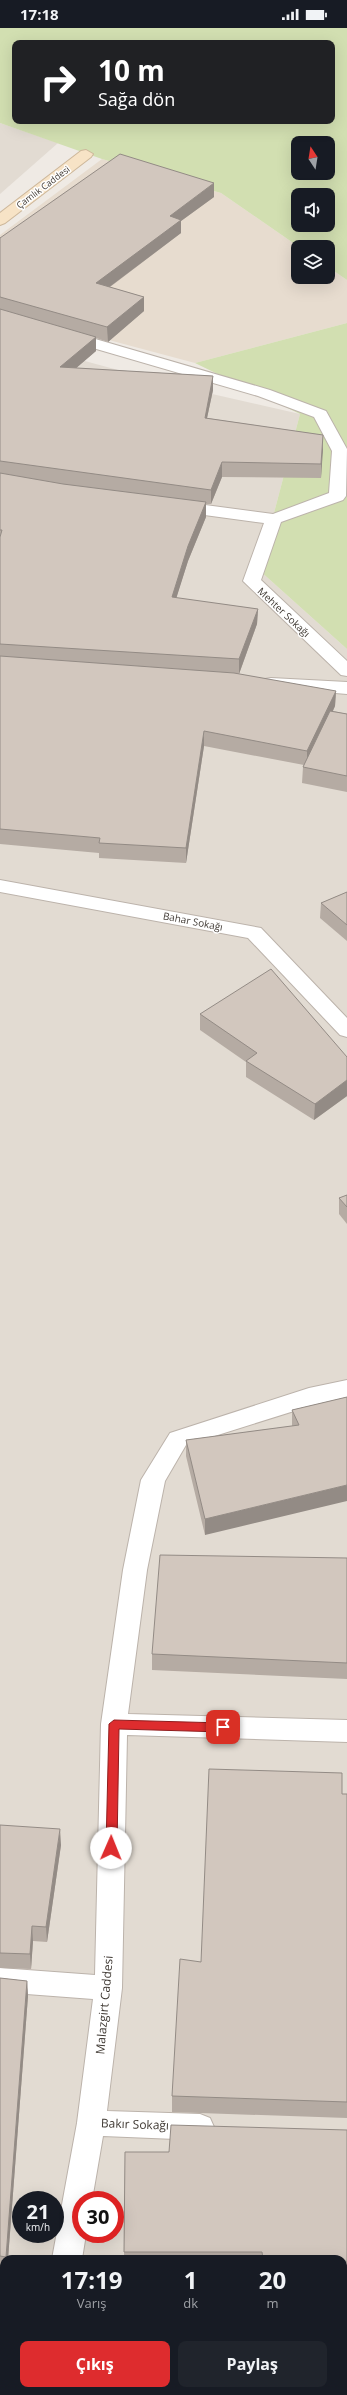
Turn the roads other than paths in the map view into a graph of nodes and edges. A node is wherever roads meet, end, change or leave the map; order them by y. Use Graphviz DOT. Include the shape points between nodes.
graph roads {
  1 [pos="86,154"];
  2 [pos="3,214"];
  3 [pos="53,332"];
  4 [pos="157,504"];
  5 [pos="274,519"];
  6 [pos="347,671"];
  7 [pos="252,682"];
  8 [pos="347,688"];
  9 [pos="0,886"];
  10 [pos="347,1030"];
  11 [pos="347,1389"];
  12 [pos="114,1724"];
  13 [pos="347,1731"];
  14 [pos="0,1980"];
  15 [pos="108,1988"];
  16 [pos="91,2123"];
  17 [pos="223,2127"];
  18 [pos="68,2255"];
  1 -- 2 [label="street, Çamlık Caddesi"];
  3 -- 5 [label="street" via="264,393 320,414 340,450 337,496"];
  4 -- 5 [label="street"];
  5 -- 6 [label="street, Mehter Sokağı" via="252,581"];
  7 -- 8 [label="street"];
  9 -- 10 [label="street, Bahar Sokağı" via="254,932"];
  11 -- 12 [label="street, Malazgirt Caddesi" via="309,1396 178,1439 153,1480 135,1570"];
  12 -- 13 [label="street"];
  12 -- 15 [label="street, Malazgirt Caddesi"];
  14 -- 15 [label="street"];
  15 -- 16 [label="street, Malazgirt Caddesi"];
  16 -- 17 [label="street, Bakır Sokağı"];
  16 -- 18 [label="street, Malazgirt Caddesi"];
}
